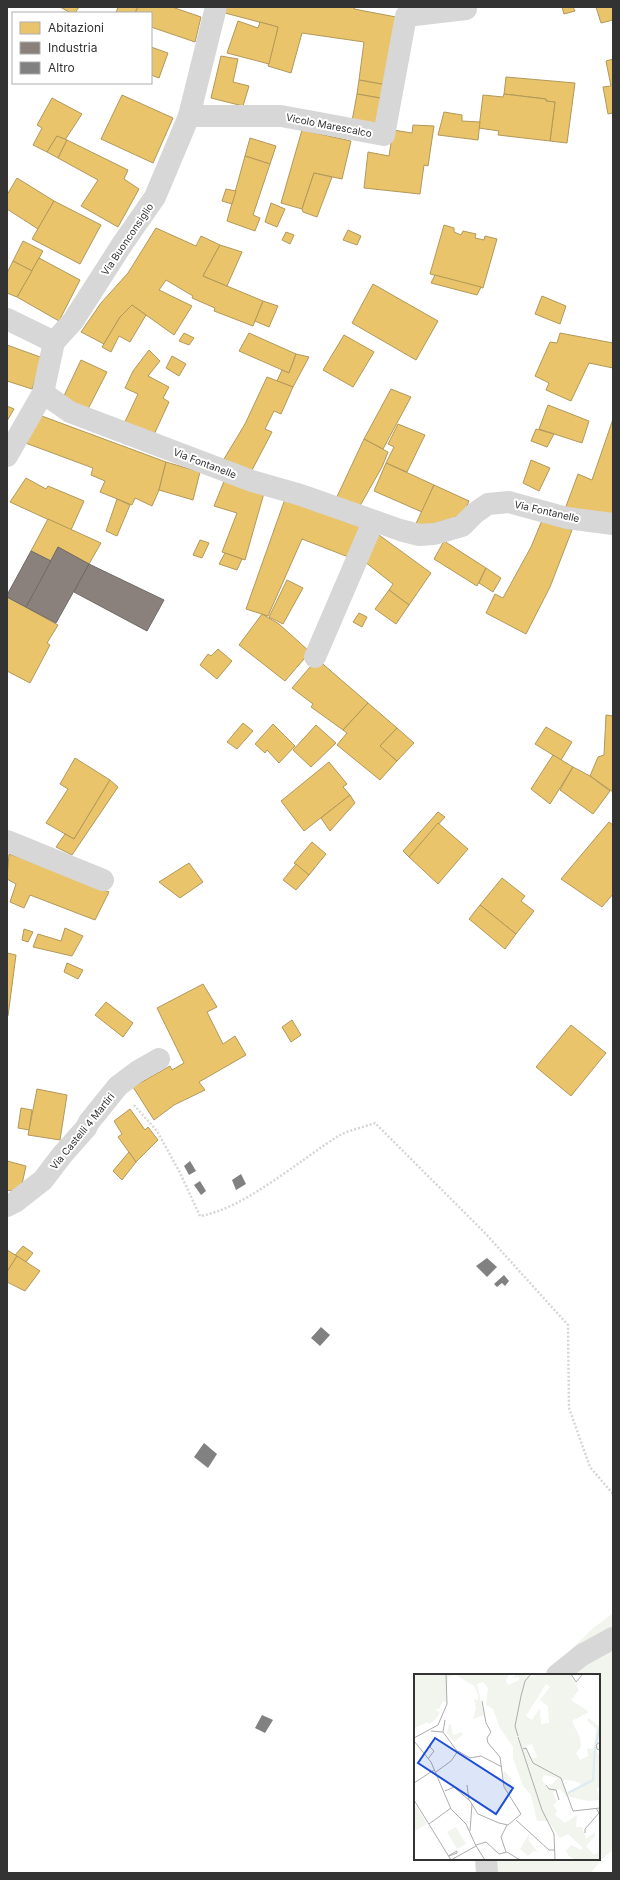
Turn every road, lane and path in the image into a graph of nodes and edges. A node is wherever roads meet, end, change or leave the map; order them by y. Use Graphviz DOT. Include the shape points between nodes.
graph roads {
  1 [pos="216,7"];
  2 [pos="466,10"];
  3 [pos="188,116"];
  4 [pos="7,319"];
  5 [pos="54,342"];
  6 [pos="43,393"];
  7 [pos="7,456"];
  8 [pos="373,522"];
  9 [pos="613,524"];
  10 [pos="315,657"];
  11 [pos="7,841"];
  12 [pos="103,880"];
  13 [pos="159,1059"];
  14 [pos="118,1086"];
  15 [pos="7,1206"];
  16 [pos="613,1494"];
  17 [pos="613,1638"];
  18 [pos="559,1674"];
  19 [pos="486,1860"];
  20 [pos="487,1873"];
  1 -- 3 [label="street, Via Buonconsiglio"];
  2 -- 3 [label="street, Vicolo Marescalco" via="406,16 384,135 281,116"];
  3 -- 5 [label="street, Via Buonconsiglio" via="155,197 73,321"];
  4 -- 5 [label="street"];
  5 -- 6 [label="street, Via Buonconsiglio"];
  6 -- 7 [label="street, Via Buonconsiglio"];
  6 -- 8 [label="street, Via Fontanelle" via="70,412 252,481 301,495"];
  8 -- 9 [label="street, Via Fontanelle" via="419,535 434,534 462,526 474,513 488,504 509,502 568,518"];
  8 -- 10 [label="street"];
  11 -- 12 [label="street"];
  13 -- 14 [label="street, Via Castelli 4 Martiri"];
  14 -- 15 [label="street, Via Castelli 4 Martiri" via="42,1180"];
  14 -- 16 [label="path" via="157,1131 200,1216 214,1213 246,1197 342,1134 375,1123 485,1232 568,1325 569,1408 590,1467"];
  17 -- 18 [label="street" via="582,1655"];
  19 -- 20 [label="street"];
}
